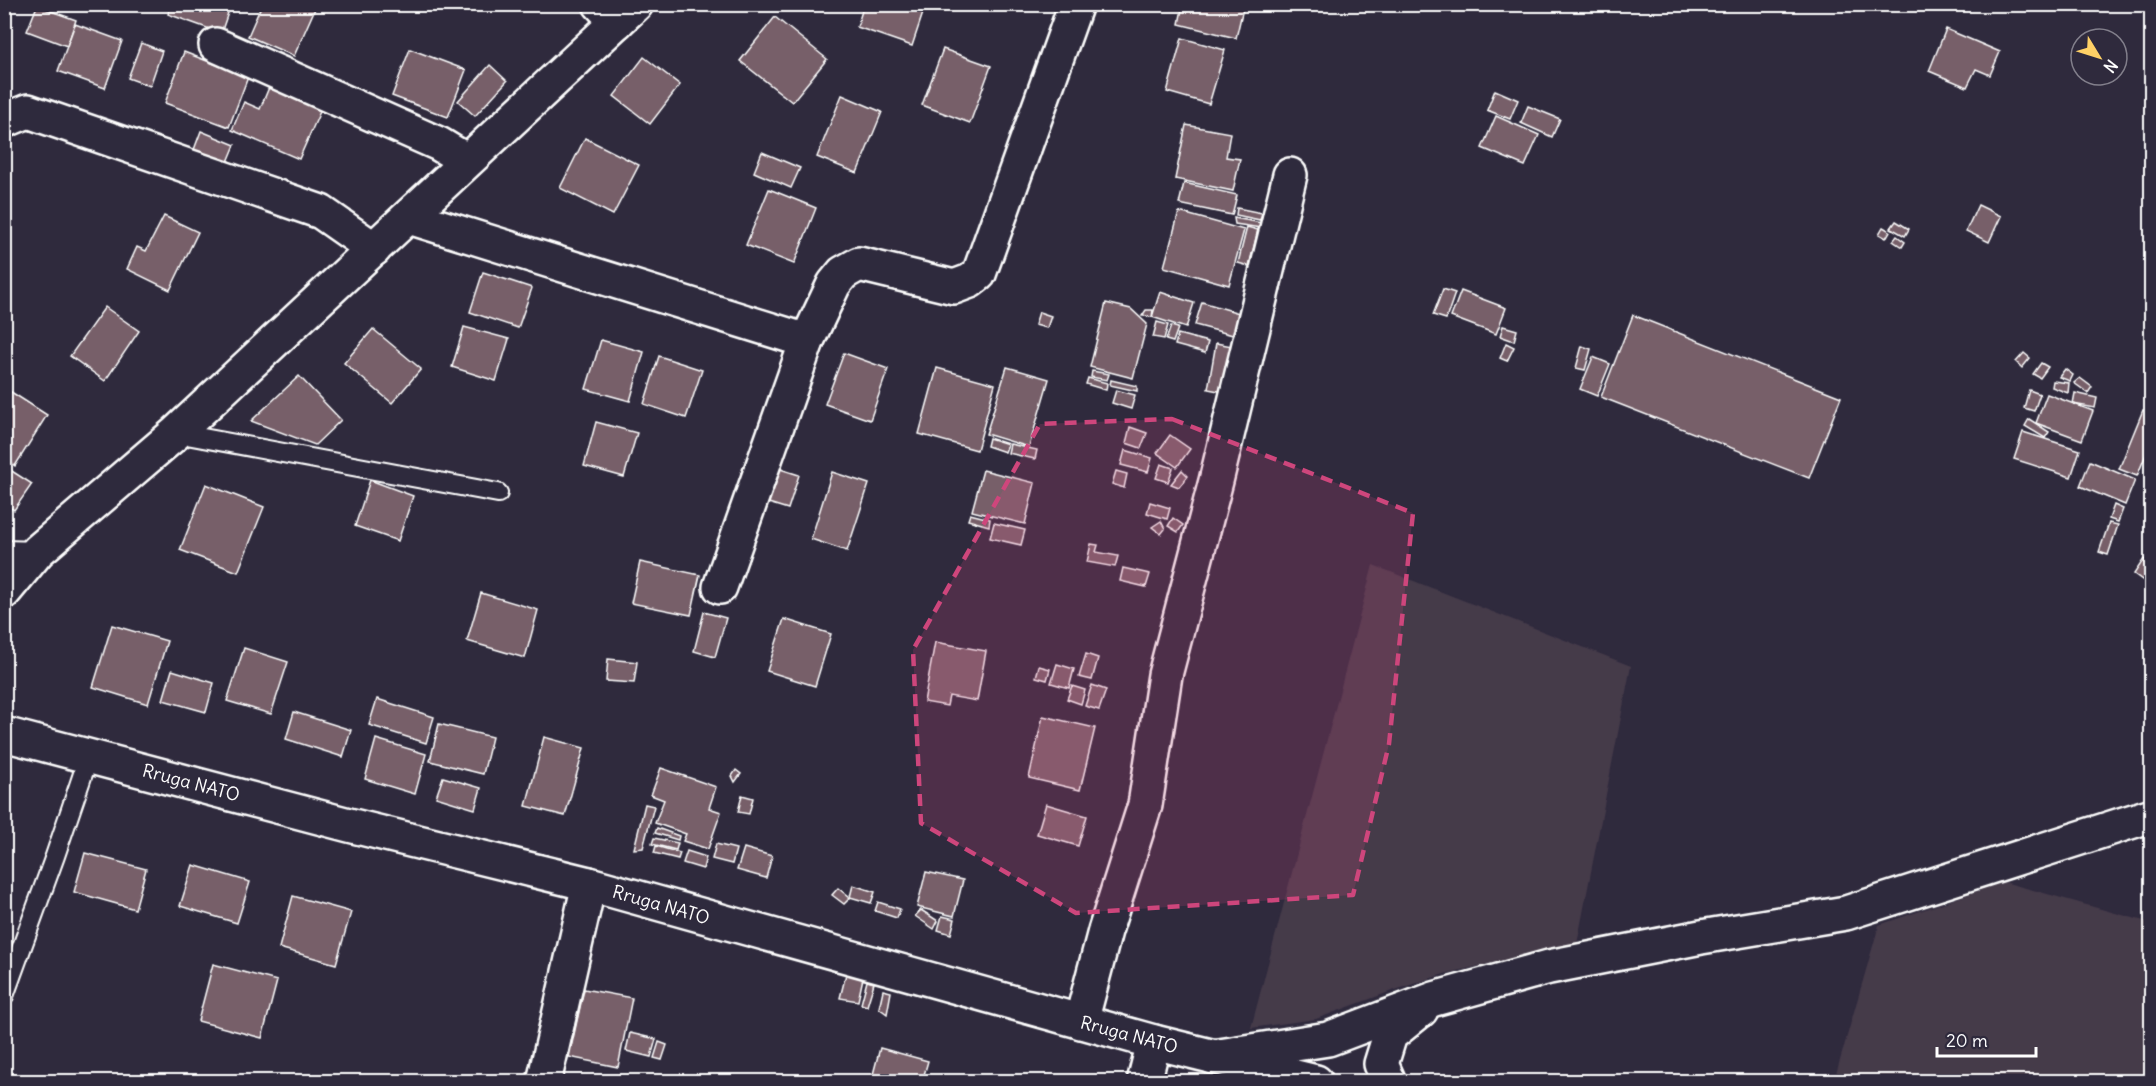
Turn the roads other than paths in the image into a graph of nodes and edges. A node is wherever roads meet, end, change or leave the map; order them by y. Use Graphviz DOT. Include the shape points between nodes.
graph roads {
  1 [pos="1077,4"];
  2 [pos="618,10"];
  3 [pos="216,45"];
  4 [pos="4,121"];
  5 [pos="467,161"];
  6 [pos="1290,175"];
  7 [pos="409,217"];
  8 [pos="374,249"];
  9 [pos="807,341"];
  10 [pos="176,433"];
  11 [pos="498,493"];
  12 [pos="4,550"];
  13 [pos="38,551"];
  14 [pos="720,586"];
  15 [pos="4,592"];
  16 [pos="4,734"];
  17 [pos="88,756"];
  18 [pos="2151,815"];
  19 [pos="589,884"];
  20 [pos="4,996"];
  21 [pos="1434,999"];
  22 [pos="1081,1022"];
  23 [pos="1154,1042"];
  24 [pos="1213,1057"];
  25 [pos="544,1082"];
  26 [pos="1144,1082"];
  27 [pos="1316,1082"];
  28 [pos="1389,1082"];
  1 -- 9 [label="street" via="979,274 954,286 859,264 834,284"];
  2 -- 5 [label="street"];
  3 -- 5 [label="street" via="439,144"];
  4 -- 8 [label="street" via="28,111 321,212"];
  5 -- 7 [label="street"];
  6 -- 22 [label="street" via="1165,675 1145,805"];
  7 -- 8 [label="street"];
  7 -- 9 [label="street"];
  8 -- 10 [label="street"];
  9 -- 14 [label="street"];
  10 -- 11 [label="lane"];
  10 -- 13 [label="street"];
  12 -- 13 [label="lane"];
  13 -- 15 [label="street"];
  16 -- 17 [label="street, Rruga NATO"];
  17 -- 19 [label="street, Rruga NATO"];
  17 -- 20 [label="lane"];
  18 -- 21 [label="street" via="1846,913 1550,967"];
  19 -- 22 [label="street, Rruga NATO"];
  19 -- 25 [label="street"];
  21 -- 24 [label="street" via="1328,1039"];
  21 -- 28 [label="street" via="1390,1035 1381,1064"];
  22 -- 23 [label="street, Rruga NATO"];
  23 -- 24 [label="street, Rruga NATO"];
  23 -- 26 [label="street"];
  24 -- 27 [label="street, Rruga NATO"];
}
